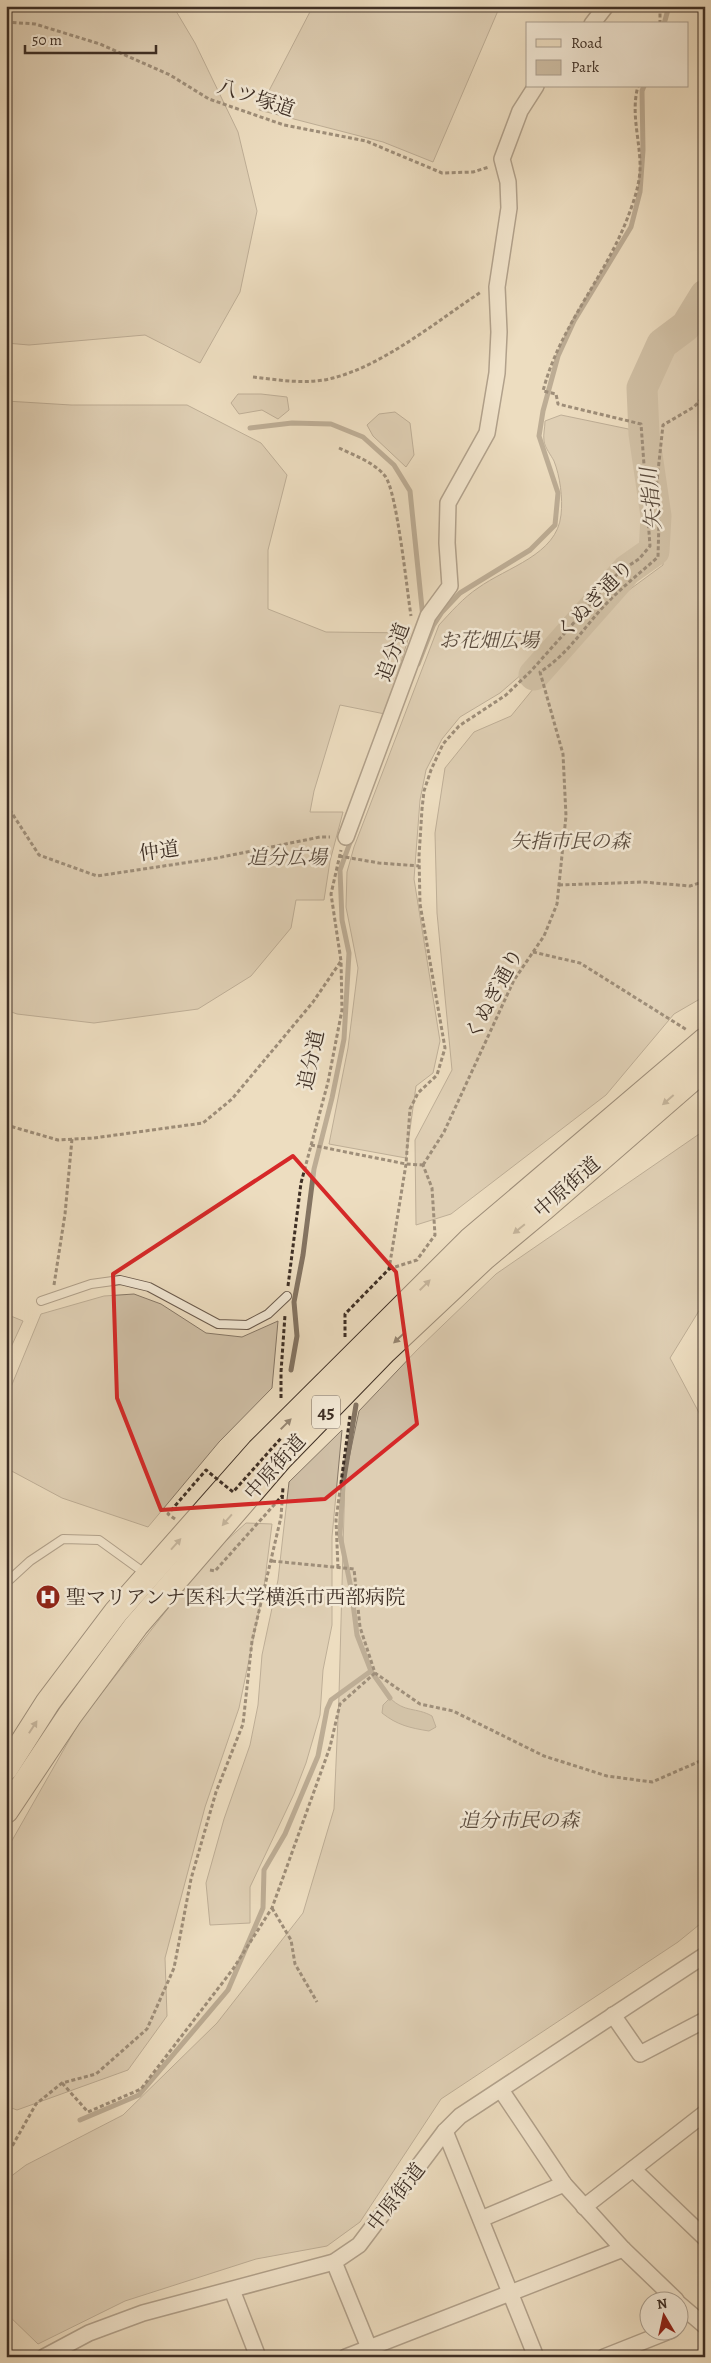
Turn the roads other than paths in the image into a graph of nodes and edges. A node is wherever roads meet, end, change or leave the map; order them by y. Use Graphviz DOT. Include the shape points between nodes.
graph roads {
  1 [pos="606,6"];
  2 [pos="594,22"];
  3 [pos="535,88"];
  4 [pos="346,837"];
  5 [pos="698,1036"];
  6 [pos="705,1068"];
  7 [pos="287,1296"];
  8 [pos="41,1301"];
  9 [pos="148,1575"];
  10 [pos="6,1583"];
  11 [pos="6,1768"];
  12 [pos="6,1811"];
  13 [pos="705,1954"];
  14 [pos="613,2014"];
  15 [pos="705,2020"];
  16 [pos="501,2090"];
  17 [pos="705,2113"];
  18 [pos="445,2131"];
  19 [pos="633,2169"];
  20 [pos="564,2184"];
  21 [pos="584,2207"];
  22 [pos="481,2219"];
  23 [pos="705,2238"];
  24 [pos="623,2249"];
  25 [pos="334,2262"];
  26 [pos="232,2290"];
  27 [pos="665,2290"];
  28 [pos="510,2293"];
  29 [pos="688,2310"];
  30 [pos="702,2321"];
  31 [pos="688,2325"];
  32 [pos="647,2340"];
  33 [pos="371,2352"];
  34 [pos="44,2357"];
  35 [pos="258,2357"];
  36 [pos="346,2357"];
  37 [pos="536,2357"];
  38 [pos="604,2357"];
  1 -- 2 [label="street"];
  3 -- 4 [label="street, 追分道" via="520,111 502,159 508,182 509,208 497,287 497,373 486,433 448,503 450,586 428,616"];
  9 -- 5 [label="main road, 中原街道 / 45, one-way" via="260,1450 470,1240"];
  6 -- 12 [label="main road, 中原街道 / 45, one-way" via="484,1258 385,1351 280,1459 136,1626 70,1715"];
  7 -- 8 [label="lane" via="268,1314 247,1325 218,1324 149,1287 120,1280 91,1284"];
  9 -- 10 [label="lane" via="99,1540 63,1539"];
  11 -- 9 [label="main road, 中原街道 / 45, one-way" via="48,1702"];
  13 -- 14 [label="street, 中原街道"];
  14 -- 15 [label="street" via="640,2054"];
  14 -- 16 [label="street, 中原街道"];
  16 -- 18 [label="street, 中原街道" via="460,2116"];
  16 -- 20 [label="street"];
  17 -- 19 [label="street"];
  18 -- 22 [label="street"];
  18 -- 25 [label="street, 中原街道" via="359,2245"];
  19 -- 21 [label="street"];
  19 -- 23 [label="street"];
  20 -- 21 [label="street"];
  20 -- 22 [label="street"];
  21 -- 24 [label="street"];
  22 -- 28 [label="street"];
  24 -- 27 [label="street"];
  24 -- 28 [label="street"];
  25 -- 26 [label="street, 中原街道"];
  25 -- 33 [label="street"];
  26 -- 34 [label="street, 中原街道" via="143,2313 89,2333"];
  26 -- 35 [label="street"];
  28 -- 33 [label="street"];
  28 -- 37 [label="street"];
  29 -- 30 [label="street"];
  30 -- 31 [label="street"];
  32 -- 38 [label="street"];
  33 -- 36 [label="street"];
}
